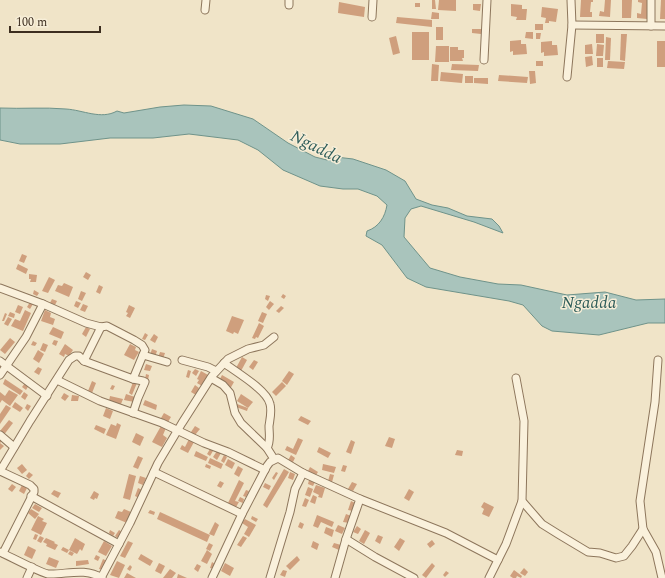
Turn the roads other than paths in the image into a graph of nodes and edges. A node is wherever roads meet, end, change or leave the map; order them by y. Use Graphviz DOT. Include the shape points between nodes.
graph roads {
  1 [pos="206,0"];
  2 [pos="373,0"];
  3 [pos="487,0"];
  4 [pos="571,0"];
  5 [pos="651,0"];
  6 [pos="206,10"];
  7 [pos="372,17"];
  8 [pos="572,25"];
  9 [pos="651,26"];
  10 [pos="665,26"];
  11 [pos="484,60"];
  12 [pos="567,77"];
  13 [pos="0,288"];
  14 [pos="43,304"];
  15 [pos="101,327"];
  16 [pos="274,337"];
  17 [pos="143,355"];
  18 [pos="84,360"];
  19 [pos="182,360"];
  20 [pos="658,360"];
  21 [pos="0,361"];
  22 [pos="167,362"];
  23 [pos="224,363"];
  24 [pos="7,366"];
  25 [pos="216,371"];
  26 [pos="0,375"];
  27 [pos="211,378"];
  28 [pos="516,378"];
  29 [pos="132,379"];
  30 [pos="57,380"];
  31 [pos="47,396"];
  32 [pos="133,413"];
  33 [pos="178,430"];
  34 [pos="0,435"];
  35 [pos="14,447"];
  36 [pos="267,448"];
  37 [pos="274,459"];
  38 [pos="265,470"];
  39 [pos="0,471"];
  40 [pos="154,472"];
  41 [pos="303,473"];
  42 [pos="31,496"];
  43 [pos="360,499"];
  44 [pos="522,501"];
  45 [pos="242,514"];
  46 [pos="643,529"];
  47 [pos="346,539"];
  48 [pos="119,544"];
  49 [pos="1,552"];
  50 [pos="498,560"];
  51 [pos="32,567"];
  52 [pos="27,578"];
  53 [pos="102,578"];
  54 [pos="212,578"];
  55 [pos="270,578"];
  56 [pos="335,578"];
  57 [pos="414,578"];
  58 [pos="489,578"];
  59 [pos="662,578"];
  1 -- 6 [label="street"];
  2 -- 7 [label="street"];
  3 -- 11 [label="street"];
  4 -- 8 [label="street"];
  5 -- 9 [label="street"];
  8 -- 9 [label="street"];
  8 -- 12 [label="street"];
  9 -- 10 [label="street"];
  13 -- 14 [label="street"];
  14 -- 15 [label="street"];
  14 -- 24 [label="street"];
  15 -- 17 [label="street" via="107,326 134,340 144,348"];
  15 -- 18 [label="street"];
  16 -- 23 [label="street" via="264,345 248,349"];
  17 -- 22 [label="street"];
  17 -- 29 [label="street"];
  18 -- 29 [label="street"];
  18 -- 30 [label="street" via="79,356 69,360"];
  19 -- 25 [label="street"];
  20 -- 46 [label="street" via="655,402 640,501"];
  21 -- 24 [label="street"];
  23 -- 25 [label="street"];
  23 -- 36 [label="street" via="254,384 268,399 271,412 270,442"];
  24 -- 26 [label="street"];
  24 -- 31 [label="street"];
  25 -- 27 [label="street"];
  27 -- 33 [label="street"];
  27 -- 36 [label="street" via="230,393 235,413 241,423"];
  28 -- 44 [label="street" via="524,421"];
  29 -- 32 [label="street" via="145,382"];
  30 -- 31 [label="street"];
  30 -- 32 [label="street" via="100,401"];
  31 -- 35 [label="street"];
  32 -- 33 [label="street"];
  33 -- 38 [label="street"];
  33 -- 40 [label="street"];
  34 -- 35 [label="street"];
  35 -- 39 [label="street"];
  36 -- 37 [label="street"];
  37 -- 38 [label="street"];
  37 -- 41 [label="street" via="278,458"];
  38 -- 45 [label="street"];
  39 -- 42 [label="street" via="34,489"];
  40 -- 45 [label="street"];
  40 -- 48 [label="street"];
  41 -- 43 [label="street"];
  41 -- 55 [label="street"];
  42 -- 48 [label="street"];
  42 -- 49 [label="street"];
  43 -- 47 [label="street"];
  43 -- 50 [label="street" via="446,533"];
  44 -- 46 [label="street" via="542,524 588,552 616,558 624,556"];
  44 -- 50 [label="street"];
  45 -- 54 [label="street"];
  46 -- 59 [label="street" via="656,552"];
  47 -- 56 [label="street"];
  47 -- 57 [label="street"];
  48 -- 53 [label="street"];
  49 -- 51 [label="street"];
  50 -- 58 [label="street"];
  51 -- 52 [label="street"];
  51 -- 53 [label="street" via="46,574 74,571"];
}
